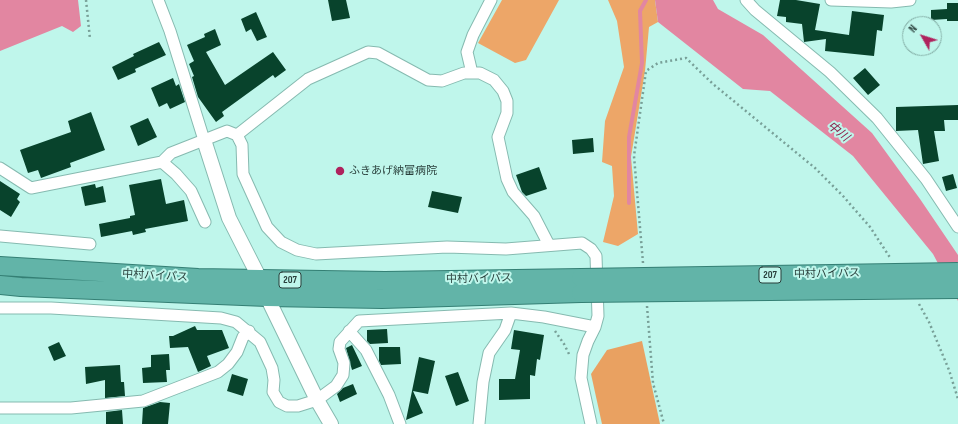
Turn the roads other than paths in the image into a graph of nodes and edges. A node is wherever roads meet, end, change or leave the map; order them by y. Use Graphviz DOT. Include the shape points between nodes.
graph roads {
  1 [pos="158,0"];
  2 [pos="491,0"];
  3 [pos="746,0"];
  4 [pos="831,0"];
  5 [pos="910,0"];
  6 [pos="472,73"];
  7 [pos="237,135"];
  8 [pos="204,140"];
  9 [pos="162,162"];
  10 [pos="0,168"];
  11 [pos="204,222"];
  12 [pos="958,227"];
  13 [pos="0,236"];
  14 [pos="90,244"];
  15 [pos="549,245"];
  16 [pos="0,266"];
  17 [pos="958,272"];
  18 [pos="260,279"];
  19 [pos="0,285"];
  20 [pos="581,285"];
  21 [pos="958,289"];
  22 [pos="267,297"];
  23 [pos="0,308"];
  24 [pos="511,313"];
  25 [pos="595,327"];
  26 [pos="249,331"];
  27 [pos="349,331"];
  28 [pos="317,400"];
  29 [pos="0,408"];
  30 [pos="331,424"];
  31 [pos="400,424"];
  32 [pos="479,424"];
  33 [pos="591,424"];
  1 -- 8 [label="street"];
  2 -- 6 [label="street" via="472,36 467,52"];
  3 -- 12 [label="street" via="830,72 876,118 926,179"];
  4 -- 5 [label="street"];
  6 -- 7 [label="street" via="442,81 428,80 378,53 368,52 308,79"];
  6 -- 15 [label="street" via="480,73 494,80 503,91 507,101 507,113 498,137 507,179 513,192 534,216"];
  7 -- 8 [label="street" via="227,131"];
  7 -- 15 [label="street" via="242,145 243,174 267,228 281,242 297,250 316,254 447,247 506,249"];
  8 -- 9 [label="street" via="171,154"];
  8 -- 18 [label="street" via="229,218"];
  9 -- 10 [label="street" via="32,188"];
  9 -- 11 [label="street" via="191,191"];
  13 -- 14 [label="street"];
  15 -- 25 [label="street" via="582,243 596,256 598,316"];
  16 -- 18 [label="highway, 中村バイパス / 207" via="198,278"];
  17 -- 20 [label="highway, 中村バイパス / 207, bridge"];
  18 -- 20 [label="highway, 中村バイパス / 207"];
  18 -- 22 [label="street"];
  19 -- 22 [label="highway, 中村バイパス / 207" via="21,288"];
  20 -- 21 [label="highway, 中村バイパス / 207, bridge"];
  20 -- 22 [label="highway, 中村バイパス / 207" via="382,299"];
  22 -- 28 [label="street"];
  23 -- 26 [label="street" via="51,308 221,318 236,322"];
  24 -- 25 [label="street"];
  24 -- 27 [label="street" via="359,321"];
  24 -- 32 [label="street" via="505,330 489,353"];
  25 -- 33 [label="street" via="583,356 581,378"];
  26 -- 28 [label="street" via="267,354 274,380 273,392 280,402 287,406 298,406"];
  26 -- 29 [label="street" via="228,364 218,372 143,401 71,408"];
  27 -- 28 [label="street" via="340,342 339,349 344,363 343,375 336,386"];
  27 -- 31 [label="street" via="366,350 389,395"];
  28 -- 30 [label="street"];
}
